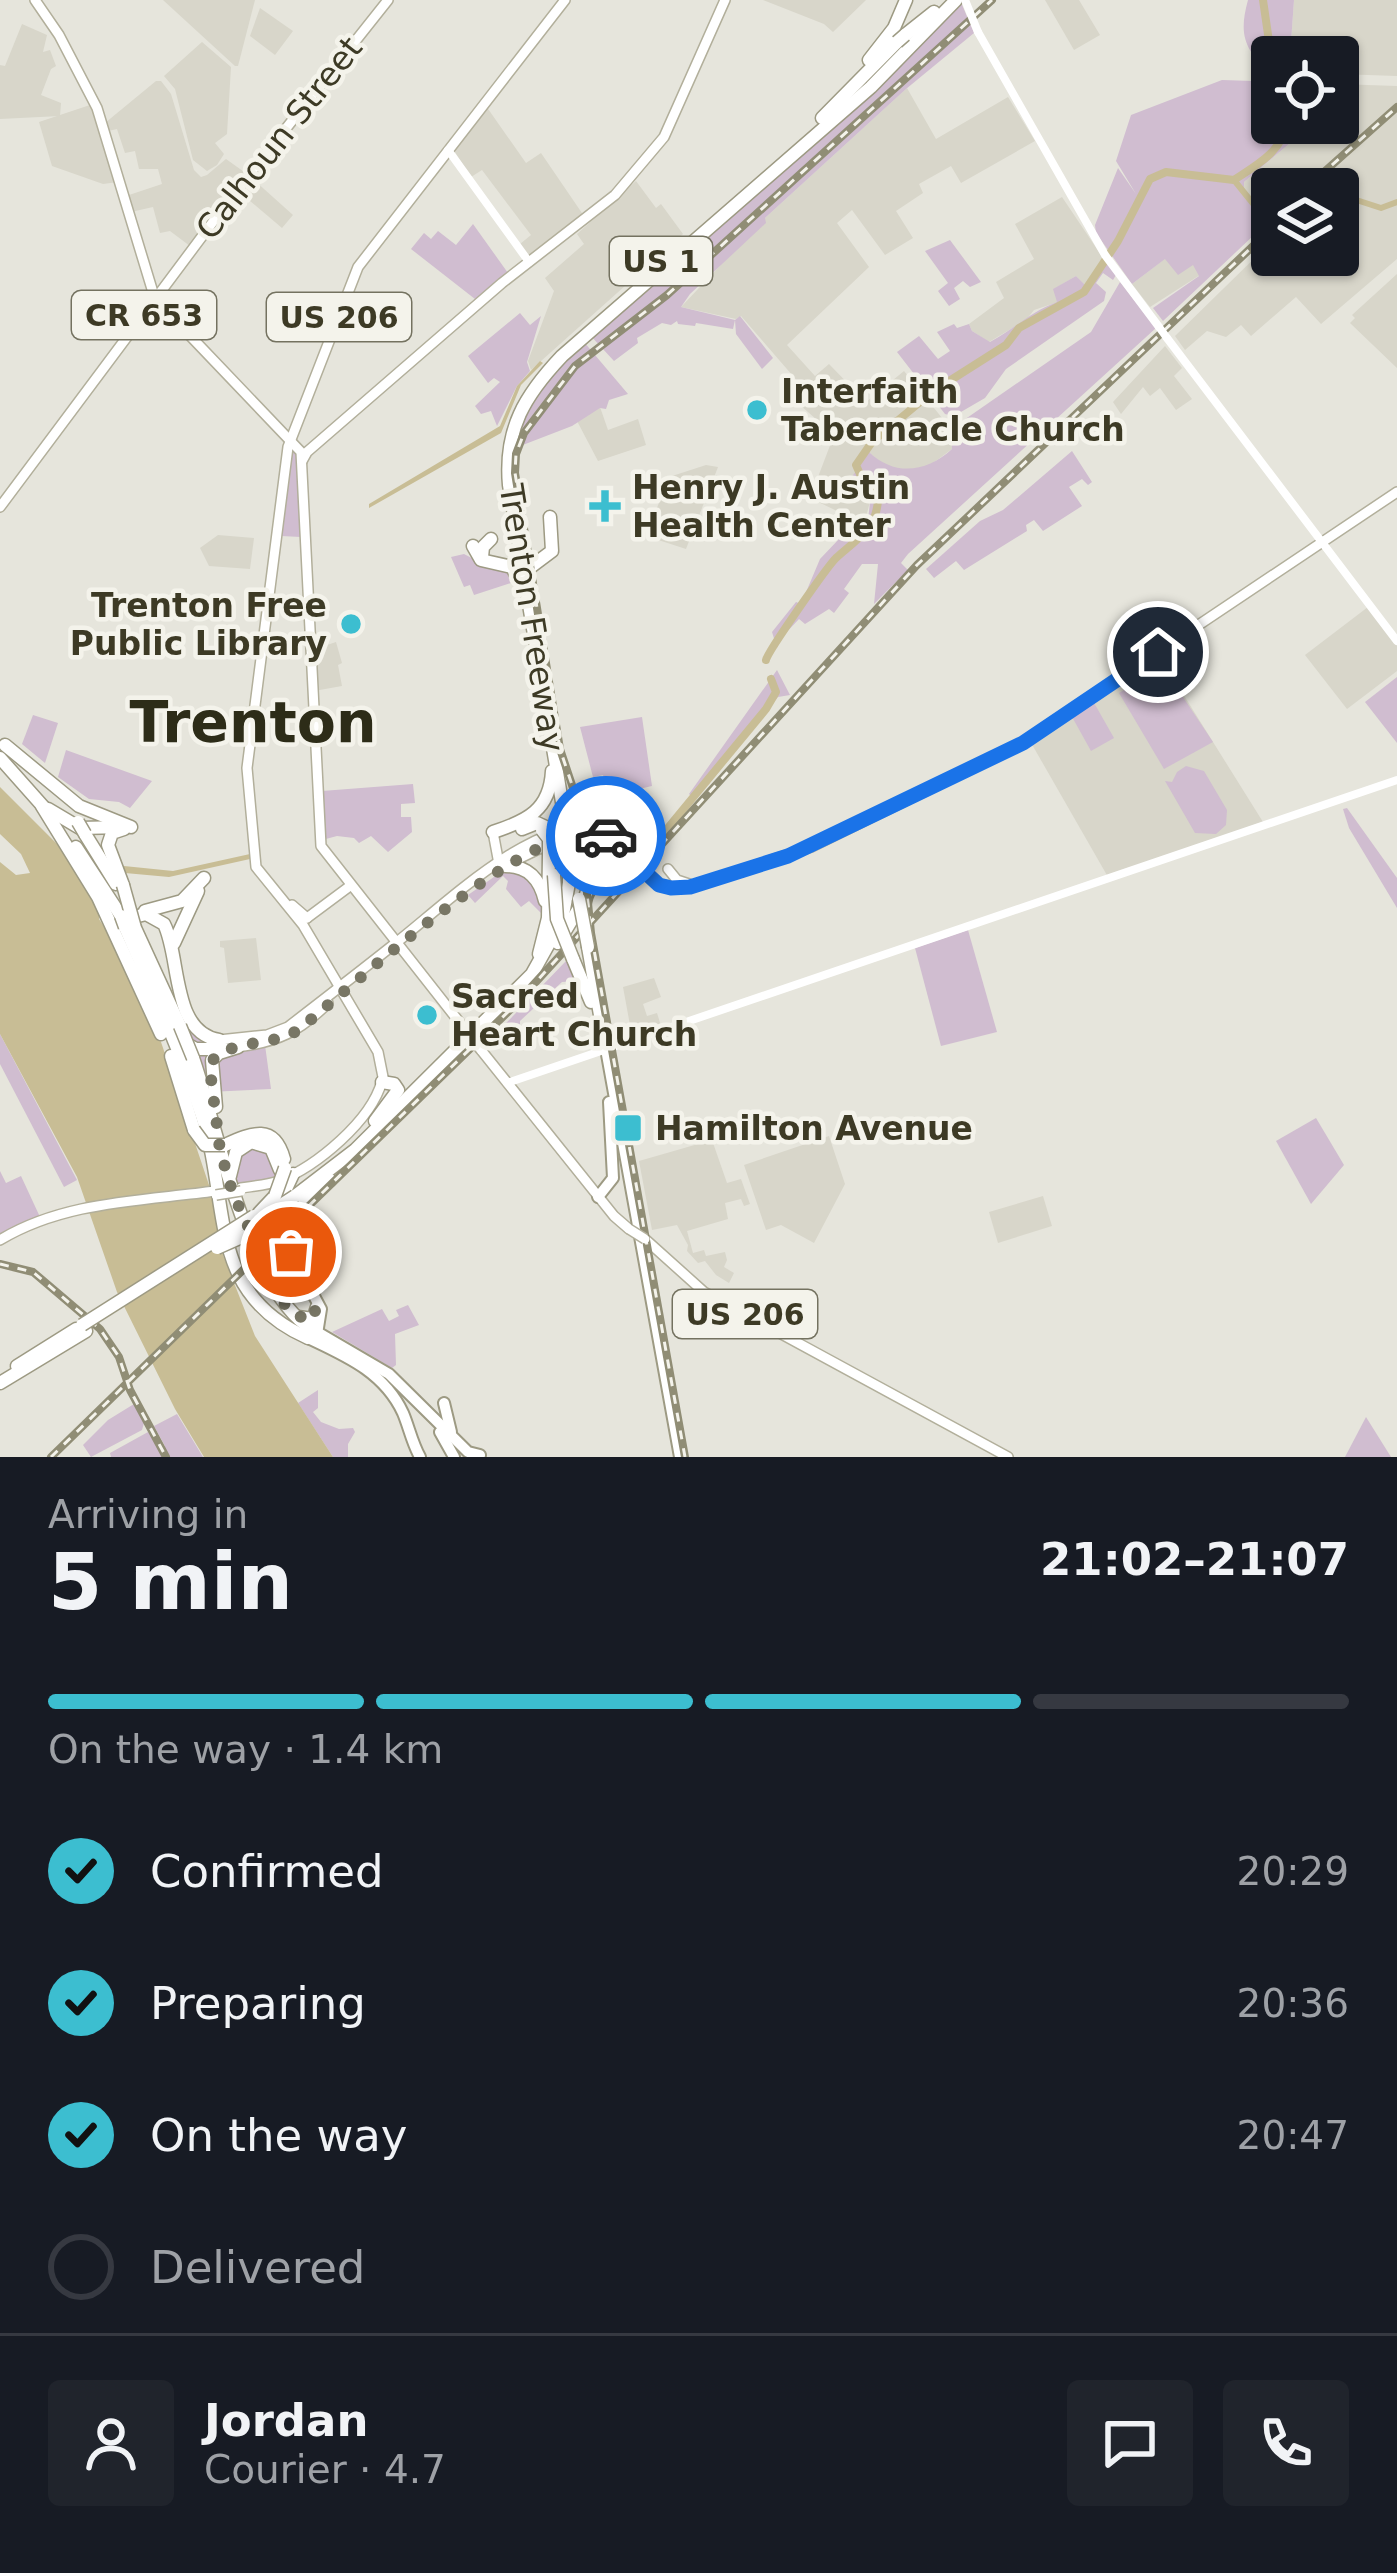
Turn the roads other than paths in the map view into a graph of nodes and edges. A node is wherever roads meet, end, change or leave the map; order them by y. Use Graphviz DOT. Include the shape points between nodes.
graph roads {
  1 [pos="388,0"];
  2 [pos="566,0"];
  3 [pos="724,0"];
  4 [pos="908,0"];
  5 [pos="956,0"];
  6 [pos="35,6"];
  7 [pos="887,71"];
  8 [pos="831,110"];
  9 [pos="448,150"];
  10 [pos="529,262"];
  11 [pos="155,298"];
  12 [pos="292,447"];
  13 [pos="302,461"];
  14 [pos="1397,492"];
  15 [pos="0,507"];
  16 [pos="552,526"];
  17 [pos="515,542"];
  18 [pos="1322,542"];
  19 [pos="542,560"];
  20 [pos="522,582"];
  21 [pos="1397,640"];
  22 [pos="2,748"];
  23 [pos="552,771"];
  24 [pos="1397,780"];
  25 [pos="28,790"];
  26 [pos="619,802"];
  27 [pos="127,821"];
  28 [pos="602,829"];
  29 [pos="556,834"];
  30 [pos="493,841"];
  31 [pos="616,844"];
  32 [pos="598,851"];
  33 [pos="636,860"];
  34 [pos="503,864"];
  35 [pos="484,873"];
  36 [pos="659,882"];
  37 [pos="110,884"];
  38 [pos="694,885"];
  39 [pos="350,886"];
  40 [pos="548,915"];
  41 [pos="303,917"];
  42 [pos="131,923"];
  43 [pos="398,945"];
  44 [pos="121,947"];
  45 [pos="173,950"];
  46 [pos="538,961"];
  47 [pos="342,989"];
  48 [pos="182,998"];
  49 [pos="163,1017"];
  50 [pos="219,1040"];
  51 [pos="238,1047"];
  52 [pos="603,1050"];
  53 [pos="170,1054"];
  54 [pos="440,1061"];
  55 [pos="383,1080"];
  56 [pos="507,1083"];
  57 [pos="609,1102"];
  58 [pos="368,1130"];
  59 [pos="218,1147"];
  60 [pos="344,1160"];
  61 [pos="237,1187"];
  62 [pos="285,1187"];
  63 [pos="598,1197"];
  64 [pos="257,1220"];
  65 [pos="0,1240"];
  66 [pos="292,1256"];
  67 [pos="316,1303"];
  68 [pos="291,1313"];
  69 [pos="84,1328"];
  70 [pos="314,1333"];
  71 [pos="0,1379"];
  72 [pos="444,1402"];
  73 [pos="421,1405"];
  74 [pos="456,1440"];
  75 [pos="480,1455"];
  76 [pos="420,1457"];
  77 [pos="454,1457"];
  78 [pos="676,1457"];
  79 [pos="1008,1457"];
  1 -- 11 [label="main road, Calhoun Street / CR 653"];
  2 -- 9 [label="main road, US 206"];
  3 -- 10 [label="main road, US 206" via="653,152 610,200"];
  4 -- 7 [label="highway"];
  4 -- 8 [label="highway"];
  5 -- 7 [label="highway, Trenton Freeway / US 1"];
  5 -- 8 [label="highway, Trenton Freeway / US 1" via="901,39"];
  5 -- 18 [label="main road, bridge" via="1108,260"];
  6 -- 11 [label="main road" via="98,107"];
  7 -- 17 [label="highway, Trenton Freeway / US 1" via="540,379 517,414 508,449"];
  8 -- 17 [label="highway, Trenton Freeway / US 1" via="528,386 504,452"];
  9 -- 10 [label="main road"];
  9 -- 12 [label="main road, US 206" via="355,272"];
  10 -- 13 [label="main road, US 206"];
  11 -- 12 [label="main road"];
  11 -- 15 [label="main road, Calhoun Street / CR 653"];
  12 -- 13 [label="main road, US 206"];
  12 -- 41 [label="main road, US 206" via="247,767 258,873"];
  13 -- 39 [label="main road, US 206" via="320,841"];
  14 -- 18 [label="main road"];
  16 -- 19 [label="highway" via="552,551"];
  17 -- 19 [label="highway"];
  17 -- 20 [label="highway, Trenton Freeway / US 1"];
  17 -- 20 [label="highway" via="508,556 480,553 512,567"];
  18 -- 21 [label="main road"];
  18 -- 38 [label="main road" via="1023,743 811,848"];
  19 -- 20 [label="highway"];
  20 -- 23 [label="highway, Trenton Freeway / US 1"];
  20 -- 29 [label="highway, Trenton Freeway / US 1" via="554,748"];
  22 -- 25 [label="highway"];
  22 -- 27 [label="highway" via="79,806"];
  22 -- 37 [label="highway" via="82,828"];
  23 -- 29 [label="highway, Trenton Freeway / US 1"];
  23 -- 30 [label="highway" via="542,808"];
  24 -- 52 [label="main road"];
  25 -- 27 [label="highway" via="72,825"];
  25 -- 37 [label="highway"];
  26 -- 29 [label="highway"];
  27 -- 37 [label="highway" via="110,836"];
  28 -- 29 [label="highway"];
  28 -- 31 [label="main road"];
  28 -- 32 [label="main road"];
  28 -- 33 [label="main road"];
  28 -- 34 [label="main road" via="568,830"];
  29 -- 30 [label="highway"];
  29 -- 40 [label="highway"];
  29 -- 46 [label="highway, Trenton Freeway / US 1" via="560,905"];
  29 -- 52 [label="highway, bridge" via="580,899"];
  29 -- 52 [label="highway, bridge" via="557,919"];
  30 -- 34 [label="main road"];
  30 -- 35 [label="main road"];
  31 -- 32 [label="main road" via="622,862 615,874 600,870"];
  31 -- 33 [label="main road"];
  32 -- 46 [label="highway" via="569,929"];
  33 -- 36 [label="main road, bridge"];
  34 -- 35 [label="main road"];
  34 -- 40 [label="highway" via="536,878"];
  34 -- 43 [label="main road"];
  35 -- 43 [label="main road"];
  36 -- 38 [label="main road"];
  36 -- 38 [label="main road" via="668,868"];
  37 -- 42 [label="highway, bridge"];
  37 -- 44 [label="highway"];
  39 -- 41 [label="main road"];
  39 -- 43 [label="main road, US 206"];
  40 -- 46 [label="highway"];
  41 -- 47 [label="main road"];
  42 -- 44 [label="highway" via="120,925"];
  42 -- 45 [label="highway" via="160,921"];
  42 -- 45 [label="highway" via="182,901 204,878"];
  42 -- 48 [label="highway"];
  42 -- 49 [label="highway"];
  42 -- 59 [label="highway, bridge" via="193,1058"];
  43 -- 47 [label="main road"];
  43 -- 56 [label="main road, US 206, bridge"];
  44 -- 53 [label="highway"];
  45 -- 48 [label="highway"];
  46 -- 54 [label="highway, Trenton Freeway / US 1"];
  46 -- 60 [label="highway, Trenton Freeway / US 1"];
  47 -- 50 [label="main road" via="277,1033"];
  47 -- 51 [label="main road" via="290,1036"];
  47 -- 55 [label="main road" via="381,1051"];
  48 -- 50 [label="highway" via="198,1031"];
  49 -- 51 [label="highway" via="192,1048"];
  49 -- 59 [label="highway"];
  51 -- 59 [label="highway" via="216,1055 211,1067"];
  52 -- 56 [label="main road"];
  52 -- 57 [label="highway"];
  52 -- 78 [label="highway"];
  53 -- 59 [label="highway"];
  53 -- 59 [label="highway, bridge" via="194,1130"];
  54 -- 55 [label="highway" via="410,1080"];
  54 -- 58 [label="highway, Trenton Freeway / US 1"];
  55 -- 58 [label="highway" via="397,1093"];
  55 -- 62 [label="main road" via="371,1105"];
  56 -- 63 [label="main road, US 206"];
  57 -- 63 [label="highway" via="614,1178"];
  57 -- 78 [label="highway"];
  58 -- 60 [label="highway, Trenton Freeway / US 1"];
  59 -- 61 [label="highway"];
  59 -- 62 [label="highway" via="268,1134 279,1143"];
  59 -- 70 [label="highway" via="224,1238 242,1282 272,1319"];
  60 -- 62 [label="highway" via="327,1175"];
  61 -- 62 [label="main road"];
  61 -- 62 [label="highway" via="234,1157 248,1143 268,1146"];
  61 -- 65 [label="main road, bridge" via="88,1210"];
  61 -- 68 [label="highway"];
  62 -- 64 [label="highway"];
  63 -- 79 [label="main road, US 206, bridge" via="709,1295"];
  64 -- 66 [label="highway" via="285,1221"];
  64 -- 69 [label="highway, bridge"];
  64 -- 69 [label="highway, bridge"];
  66 -- 67 [label="highway"];
  67 -- 68 [label="highway" via="309,1320"];
  67 -- 70 [label="highway"];
  68 -- 70 [label="highway"];
  69 -- 71 [label="highway"];
  70 -- 73 [label="highway" via="374,1362"];
  70 -- 76 [label="highway" via="379,1379"];
  72 -- 74 [label="highway"];
  73 -- 74 [label="highway"];
  73 -- 77 [label="highway"];
  74 -- 75 [label="highway"];
}
